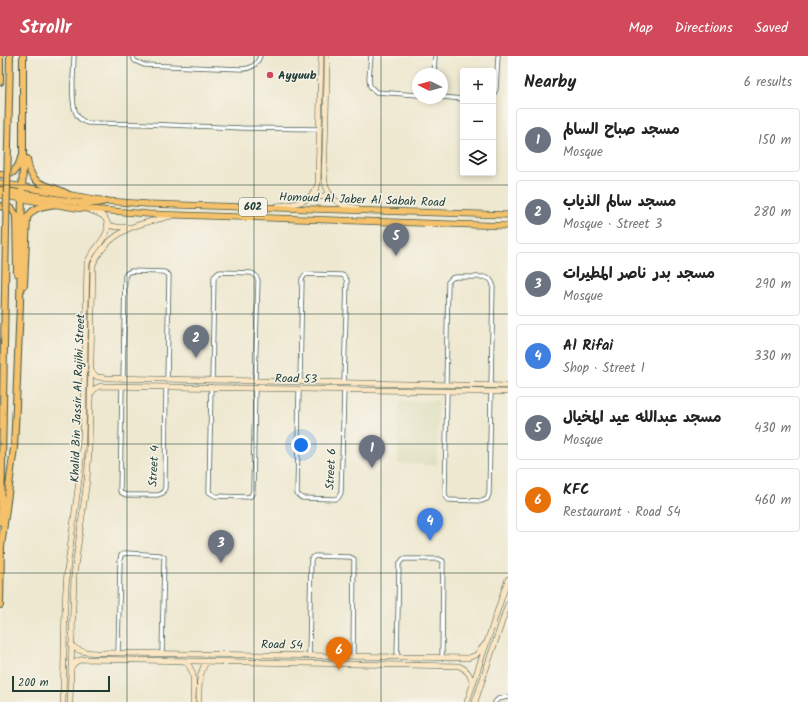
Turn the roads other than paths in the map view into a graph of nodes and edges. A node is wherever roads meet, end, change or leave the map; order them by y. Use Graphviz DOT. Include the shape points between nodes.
graph roads {
  1 [pos="0,56"];
  2 [pos="10,56"];
  3 [pos="23,56"];
  4 [pos="74,56"];
  5 [pos="132,56"];
  6 [pos="260,56"];
  7 [pos="321,56"];
  8 [pos="328,56"];
  9 [pos="371,56"];
  10 [pos="435,56"];
  11 [pos="498,56"];
  12 [pos="434,68"];
  13 [pos="0,82"];
  14 [pos="496,89"];
  15 [pos="412,95"];
  16 [pos="448,98"];
  17 [pos="460,100"];
  18 [pos="319,129"];
  19 [pos="24,138"];
  20 [pos="23,146"];
  21 [pos="0,174"];
  22 [pos="0,183"];
  23 [pos="0,189"];
  24 [pos="328,191"];
  25 [pos="315,192"];
  26 [pos="22,193"];
  27 [pos="0,195"];
  28 [pos="69,195"];
  29 [pos="106,200"];
  30 [pos="57,204"];
  31 [pos="0,206"];
  32 [pos="268,208"];
  33 [pos="86,209"];
  34 [pos="333,209"];
  35 [pos="392,212"];
  36 [pos="173,215"];
  37 [pos="508,215"];
  38 [pos="331,220"];
  39 [pos="107,225"];
  40 [pos="508,226"];
  41 [pos="130,227"];
  42 [pos="86,292"];
  43 [pos="92,294"];
  44 [pos="20,303"];
  45 [pos="90,370"];
  46 [pos="106,378"];
  47 [pos="123,379"];
  48 [pos="167,380"];
  49 [pos="212,380"];
  50 [pos="228,380"];
  51 [pos="239,380"];
  52 [pos="255,380"];
  53 [pos="300,381"];
  54 [pos="344,382"];
  55 [pos="412,384"];
  56 [pos="422,384"];
  57 [pos="446,385"];
  58 [pos="491,385"];
  59 [pos="106,386"];
  60 [pos="122,386"];
  61 [pos="166,386"];
  62 [pos="508,386"];
  63 [pos="211,387"];
  64 [pos="228,388"];
  65 [pos="240,388"];
  66 [pos="255,388"];
  67 [pos="299,389"];
  68 [pos="344,390"];
  69 [pos="412,391"];
  70 [pos="422,391"];
  71 [pos="447,391"];
  72 [pos="491,392"];
  73 [pos="508,392"];
  74 [pos="90,397"];
  75 [pos="80,473"];
  76 [pos="87,473"];
  77 [pos="1,547"];
  78 [pos="69,550"];
  79 [pos="76,551"];
  80 [pos="67,571"];
  81 [pos="74,575"];
  82 [pos="508,579"];
  83 [pos="508,604"];
  84 [pos="0,605"];
  85 [pos="487,642"];
  86 [pos="71,645"];
  87 [pos="90,652"];
  88 [pos="118,653"];
  89 [pos="162,653"];
  90 [pos="309,655"];
  91 [pos="326,656"];
  92 [pos="336,656"];
  93 [pos="353,656"];
  94 [pos="397,657"];
  95 [pos="422,658"];
  96 [pos="442,658"];
  97 [pos="89,659"];
  98 [pos="184,661"];
  99 [pos="206,661"];
  100 [pos="325,663"];
  101 [pos="336,663"];
  102 [pos="421,665"];
  103 [pos="71,668"];
  104 [pos="193,677"];
  105 [pos="199,678"];
  106 [pos="473,684"];
  107 [pos="508,697"];
  108 [pos="63,702"];
  109 [pos="70,702"];
  110 [pos="192,702"];
  111 [pos="199,702"];
  112 [pos="467,702"];
  113 [pos="475,702"];
  114 [pos="495,702"];
  1 -- 13 [label="highway"];
  2 -- 77 [label="highway, bridge"];
  3 -- 19 [label="highway"];
  4 -- 18 [label="street" via="75,112 80,120 87,123"];
  5 -- 6 [label="street" via="135,62 144,66 241,69 252,67"];
  7 -- 18 [label="street"];
  8 -- 24 [label="street" via="325,181"];
  9 -- 15 [label="street" via="370,86 376,92"];
  10 -- 12 [label="street"];
  11 -- 14 [label="street"];
  16 -- 17 [label="street"];
  18 -- 25 [label="street" via="318,178"];
  19 -- 20 [label="highway"];
  19 -- 28 [label="highway" via="32,177 39,183"];
  20 -- 21 [label="highway" via="19,165 10,174"];
  20 -- 26 [label="highway"];
  22 -- 26 [label="main road, Homoud Al Jaber Al Sabah Road / 602"];
  23 -- 26 [label="highway" via="15,189"];
  24 -- 25 [label="street" via="321,197"];
  24 -- 35 [label="street" via="336,200 348,207"];
  25 -- 32 [label="street" via="300,202"];
  26 -- 27 [label="main road, Homoud Al Jaber Al Sabah Road / 602"];
  26 -- 28 [label="main road, Homoud Al Jaber Al Sabah Road / 602"];
  26 -- 29 [label="highway" via="81,203"];
  26 -- 30 [label="main road, Homoud Al Jaber Al Sabah Road / 602"];
  26 -- 44 [label="highway"];
  28 -- 29 [label="main road, Homoud Al Jaber Al Sabah Road / 602"];
  29 -- 32 [label="main road, Homoud Al Jaber Al Sabah Road / 602"];
  30 -- 33 [label="main road, Homoud Al Jaber Al Sabah Road / 602"];
  30 -- 44 [label="highway" via="35,208 27,218 25,276"];
  31 -- 44 [label="highway" via="12,209 16,215"];
  32 -- 34 [label="main road, Homoud Al Jaber Al Sabah Road / 602"];
  33 -- 36 [label="main road, Homoud Al Jaber Al Sabah Road / 602"];
  33 -- 39 [label="street" via="102,216"];
  34 -- 35 [label="main road, Homoud Al Jaber Al Sabah Road / 602"];
  34 -- 38 [label="main road" via="328,214"];
  35 -- 37 [label="main road, Homoud Al Jaber Al Sabah Road / 602"];
  36 -- 38 [label="main road, Homoud Al Jaber Al Sabah Road / 602"];
  36 -- 41 [label="street, Khalid Bin Jassir Al Rajihi Street"];
  38 -- 40 [label="main road, Homoud Al Jaber Al Sabah Road / 602"];
  39 -- 41 [label="street"];
  39 -- 42 [label="street, Khalid Bin Jassir Al Rajihi Street" via="105,237 88,258"];
  41 -- 43 [label="street, Khalid Bin Jassir Al Rajihi Street" via="118,234 96,258 93,265"];
  42 -- 43 [label="street" via="89,289"];
  42 -- 75 [label="street, Khalid Bin Jassir Al Rajihi Street"];
  43 -- 45 [label="street, Khalid Bin Jassir Al Rajihi Street"];
  44 -- 77 [label="highway" via="14,448"];
  45 -- 46 [label="street, Road 53" via="97,377"];
  45 -- 74 [label="street, Khalid Bin Jassir Al Rajihi Street"];
  46 -- 47 [label="street, Road 53"];
  46 -- 59 [label="street"];
  47 -- 48 [label="street, Road 53"];
  47 -- 48 [label="street" via="125,276 131,271 164,272 169,275"];
  48 -- 49 [label="street, Road 53"];
  49 -- 50 [label="street, Road 53"];
  49 -- 52 [label="street" via="214,277 220,272 252,273 258,280"];
  50 -- 51 [label="street, Road 53"];
  50 -- 64 [label="street" via="232,384"];
  51 -- 52 [label="street, Road 53"];
  51 -- 65 [label="street" via="236,384"];
  52 -- 53 [label="street, Road 53"];
  53 -- 54 [label="street, Road 53"];
  53 -- 54 [label="street" via="302,279 308,274 342,275 346,278"];
  54 -- 55 [label="street, Road 53"];
  55 -- 56 [label="street, Road 53"];
  55 -- 69 [label="street"];
  56 -- 57 [label="street, Road 53"];
  56 -- 70 [label="street"];
  57 -- 58 [label="street, Road 53"];
  57 -- 58 [label="street" via="448,282 454,278 484,277 490,279 493,284"];
  58 -- 62 [label="street, Road 53"];
  59 -- 60 [label="street, Road 53"];
  59 -- 74 [label="street" via="97,387"];
  60 -- 61 [label="street, Road 53"];
  60 -- 61 [label="street, Street 4" via="120,491 126,495 160,495 165,490"];
  61 -- 63 [label="street, Road 53"];
  63 -- 64 [label="street, Road 53"];
  63 -- 66 [label="street" via="209,492 215,496 246,497 251,496 253,491"];
  64 -- 65 [label="street, Road 53"];
  65 -- 66 [label="street, Road 53"];
  66 -- 67 [label="street, Road 53"];
  67 -- 68 [label="street, Road 53"];
  67 -- 68 [label="street, Street 6" via="297,494 302,498 328,499 338,498 341,493"];
  68 -- 69 [label="street, Road 53"];
  69 -- 70 [label="street, Road 53"];
  70 -- 71 [label="street, Road 53"];
  71 -- 72 [label="street, Road 53"];
  71 -- 72 [label="street" via="446,498 482,501 487,499 489,494"];
  72 -- 73 [label="street, Road 53"];
  74 -- 76 [label="street, Khalid Bin Jassir Al Rajihi Street"];
  75 -- 76 [label="street" via="83,476"];
  75 -- 78 [label="street, Khalid Bin Jassir Al Rajihi Street"];
  76 -- 79 [label="street, Khalid Bin Jassir Al Rajihi Street"];
  77 -- 84 [label="highway"];
  78 -- 79 [label="street"];
  78 -- 80 [label="street, Khalid Bin Jassir Al Rajihi Street"];
  79 -- 81 [label="street, Khalid Bin Jassir Al Rajihi Street"];
  80 -- 81 [label="street" via="72,570"];
  80 -- 108 [label="street, Khalid Bin Jassir Al Rajihi Street"];
  81 -- 86 [label="street, Khalid Bin Jassir Al Rajihi Street"];
  82 -- 85 [label="street"];
  83 -- 113 [label="street"];
  85 -- 96 [label="street, Road 54" via="476,655 468,658"];
  85 -- 106 [label="street"];
  86 -- 87 [label="street, Road 54" via="78,650"];
  86 -- 103 [label="street, Khalid Bin Jassir Al Rajihi Street"];
  87 -- 88 [label="street, Road 54"];
  87 -- 97 [label="street" via="87,656"];
  88 -- 89 [label="street, Road 54"];
  88 -- 89 [label="street" via="120,560 121,555 126,553 164,557"];
  89 -- 90 [label="street, Road 54"];
  90 -- 91 [label="street, Road 54"];
  90 -- 93 [label="street" via="311,559 315,556 354,559"];
  91 -- 92 [label="street, Road 54"];
  91 -- 100 [label="street" via="328,660"];
  92 -- 93 [label="street, Road 54"];
  92 -- 101 [label="street"];
  93 -- 94 [label="street, Road 54"];
  94 -- 95 [label="street, Road 54"];
  94 -- 96 [label="street" via="399,564 403,559 439,559 443,561"];
  95 -- 96 [label="street, Road 54"];
  95 -- 102 [label="street" via="424,662"];
  97 -- 98 [label="street, Road 54"];
  97 -- 103 [label="street, Road 54" via="77,661"];
  98 -- 99 [label="street, Road 54"];
  98 -- 104 [label="street" via="190,667"];
  99 -- 100 [label="street, Road 54"];
  99 -- 105 [label="street"];
  100 -- 101 [label="street, Road 54"];
  101 -- 102 [label="street, Road 54"];
  102 -- 106 [label="street, Road 54" via="459,666 470,674"];
  103 -- 109 [label="street, Khalid Bin Jassir Al Rajihi Street"];
  104 -- 105 [label="street"];
  104 -- 110 [label="street"];
  105 -- 111 [label="street"];
  106 -- 112 [label="street"];
  107 -- 114 [label="street"];
}
